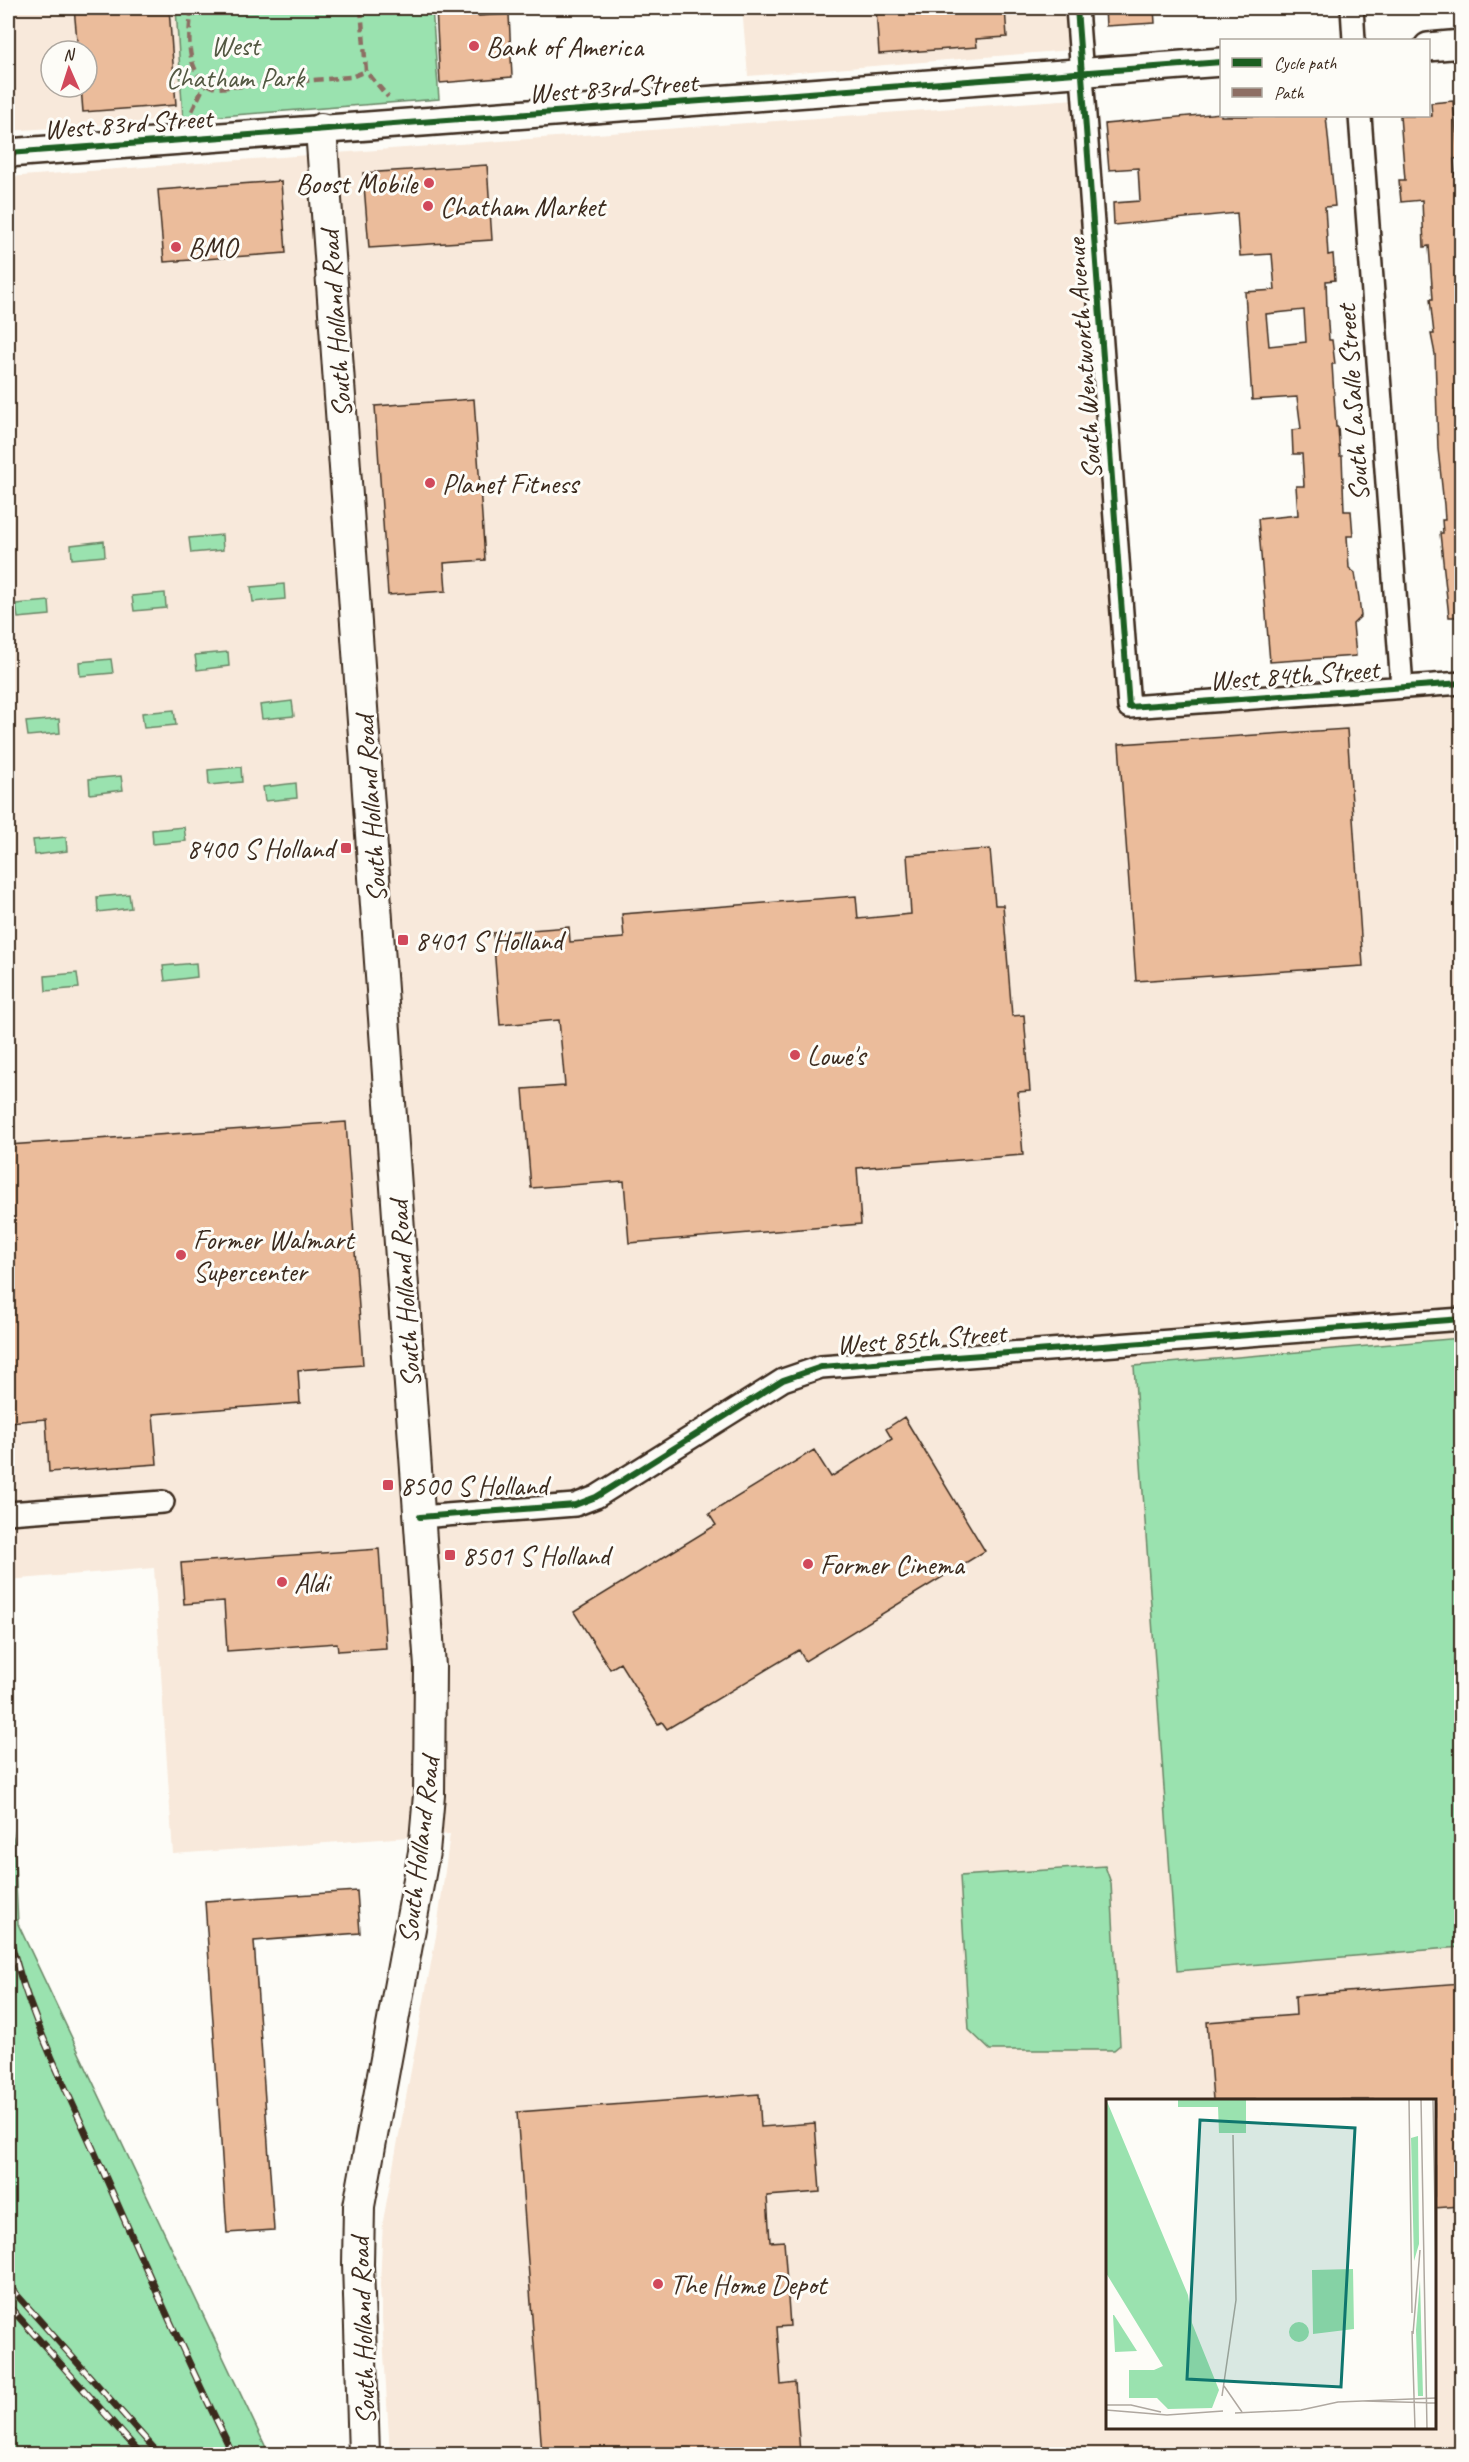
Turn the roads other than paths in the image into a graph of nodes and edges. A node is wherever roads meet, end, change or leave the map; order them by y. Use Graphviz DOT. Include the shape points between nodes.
graph roads {
  1 [pos="1077,8"];
  2 [pos="1352,8"];
  3 [pos="1354,39"];
  4 [pos="1461,44"];
  5 [pos="1430,47"];
  6 [pos="1220,62"];
  7 [pos="1082,72"];
  8 [pos="1360,117"];
  9 [pos="321,129"];
  10 [pos="8,153"];
  11 [pos="1461,683"];
  12 [pos="1402,687"];
  13 [pos="1129,707"];
  14 [pos="1461,1319"];
  15 [pos="163,1502"];
  16 [pos="8,1513"];
  17 [pos="420,1517"];
  18 [pos="364,2454"];
  1 -- 7 [label="street, South Wentworth Avenue"];
  2 -- 3 [label="street"];
  4 -- 5 [label="street"];
  6 -- 7 [label="street, West 83rd Street"];
  7 -- 9 [label="street, West 83rd Street"];
  7 -- 13 [label="street, South Wentworth Avenue"];
  8 -- 12 [label="street, South LaSalle Street"];
  9 -- 10 [label="street, West 83rd Street"];
  9 -- 17 [label="main road, South Holland Road"];
  11 -- 12 [label="street, West 84th Street"];
  12 -- 13 [label="street, West 84th Street"];
  14 -- 17 [label="street, West 85th Street" via="820,1367 783,1380 596,1497 575,1505"];
  15 -- 16 [label="street"];
  17 -- 18 [label="main road, South Holland Road" via="430,1667 429,1795 424,1852 359,2206"];
}
